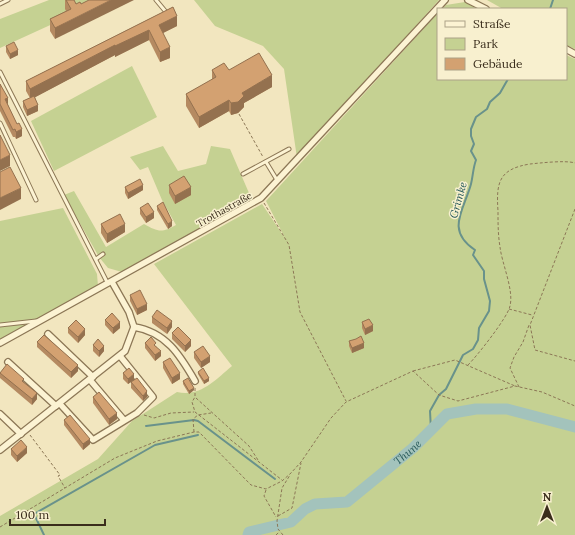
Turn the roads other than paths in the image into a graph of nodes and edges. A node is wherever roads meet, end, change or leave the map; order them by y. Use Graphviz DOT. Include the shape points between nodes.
graph roads {
  1 [pos="8,0"];
  2 [pos="156,0"];
  3 [pos="445,0"];
  4 [pos="468,0"];
  5 [pos="0,4"];
  6 [pos="438,8"];
  7 [pos="484,8"];
  8 [pos="437,9"];
  9 [pos="166,12"];
  10 [pos="0,72"];
  11 [pos="0,123"];
  12 [pos="289,148"];
  13 [pos="266,162"];
  14 [pos="243,174"];
  15 [pos="278,182"];
  16 [pos="36,200"];
  17 [pos="103,254"];
  18 [pos="96,259"];
  19 [pos="110,283"];
  20 [pos="41,321"];
  21 [pos="0,325"];
  22 [pos="134,327"];
  23 [pos="48,334"];
  24 [pos="0,343"];
  25 [pos="120,356"];
  26 [pos="8,362"];
  27 [pos="92,378"];
  28 [pos="195,381"];
  29 [pos="58,405"];
  30 [pos="0,414"];
  31 [pos="123,419"];
  32 [pos="23,432"];
  33 [pos="0,450"];
  1 -- 5 [label="lane"];
  2 -- 9 [label="lane"];
  3 -- 6 [label="street, Trothastraße"];
  4 -- 7 [label="street"];
  8 -- 15 [label="street, Trothastraße"];
  10 -- 18 [label="lane"];
  11 -- 16 [label="lane"];
  12 -- 13 [label="lane"];
  13 -- 14 [label="lane"];
  13 -- 15 [label="lane"];
  15 -- 19 [label="street, Trothastraße" via="261,198"];
  17 -- 18 [label="lane"];
  18 -- 19 [label="lane"];
  19 -- 20 [label="street, Trothastraße"];
  19 -- 22 [label="street"];
  20 -- 21 [label="lane"];
  20 -- 24 [label="street, Trothastraße"];
  22 -- 25 [label="street" via="129,343"];
  22 -- 28 [label="street" via="165,339"];
  23 -- 27 [label="street"];
  25 -- 27 [label="street"];
  25 -- 31 [label="street" via="153,397 137,413"];
  26 -- 29 [label="street"];
  27 -- 29 [label="street"];
  27 -- 31 [label="street"];
  29 -- 31 [label="street" via="93,440"];
  29 -- 32 [label="street"];
  30 -- 32 [label="street"];
  32 -- 33 [label="street"];
}
